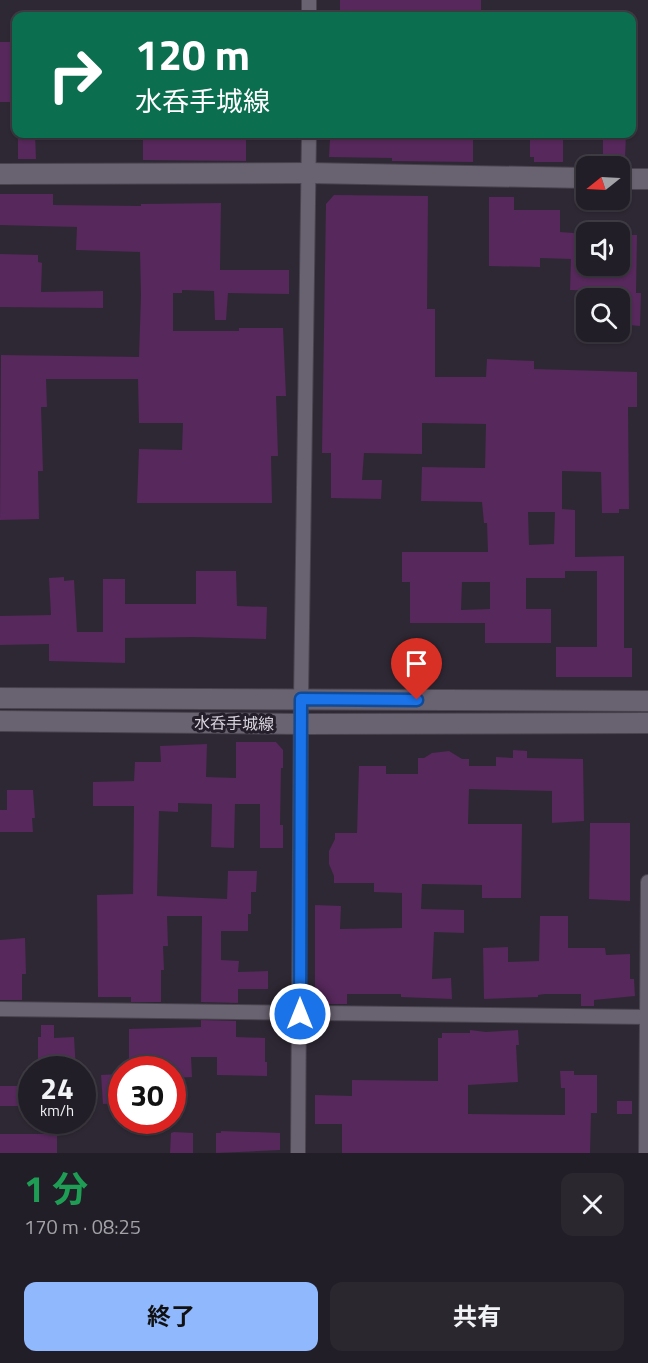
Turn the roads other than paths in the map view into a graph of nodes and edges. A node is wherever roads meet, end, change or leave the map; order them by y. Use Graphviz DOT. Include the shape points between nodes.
graph roads {
  1 [pos="309,138"];
  2 [pos="309,173"];
  3 [pos="0,174"];
  4 [pos="576,178"];
  5 [pos="630,179"];
  6 [pos="648,179"];
  7 [pos="0,698"];
  8 [pos="301,699"];
  9 [pos="648,701"];
  10 [pos="0,721"];
  11 [pos="648,723"];
  12 [pos="301,724"];
  13 [pos="648,882"];
  14 [pos="0,1009"];
  15 [pos="300,1014"];
  16 [pos="648,1017"];
  17 [pos="298,1153"];
  18 [pos="646,1153"];
  1 -- 2 [label="street"];
  2 -- 3 [label="main road"];
  2 -- 4 [label="main road"];
  2 -- 8 [label="street"];
  5 -- 6 [label="main road"];
  7 -- 8 [label="main road, 水呑手城線"];
  8 -- 9 [label="main road, 水呑手城線"];
  8 -- 12 [label="street"];
  10 -- 12 [label="main road, 水呑手城線"];
  11 -- 12 [label="main road, 水呑手城線"];
  12 -- 15 [label="street"];
  13 -- 16 [label="street"];
  14 -- 15 [label="street"];
  15 -- 16 [label="street"];
  15 -- 17 [label="street"];
  16 -- 18 [label="street"];
}
